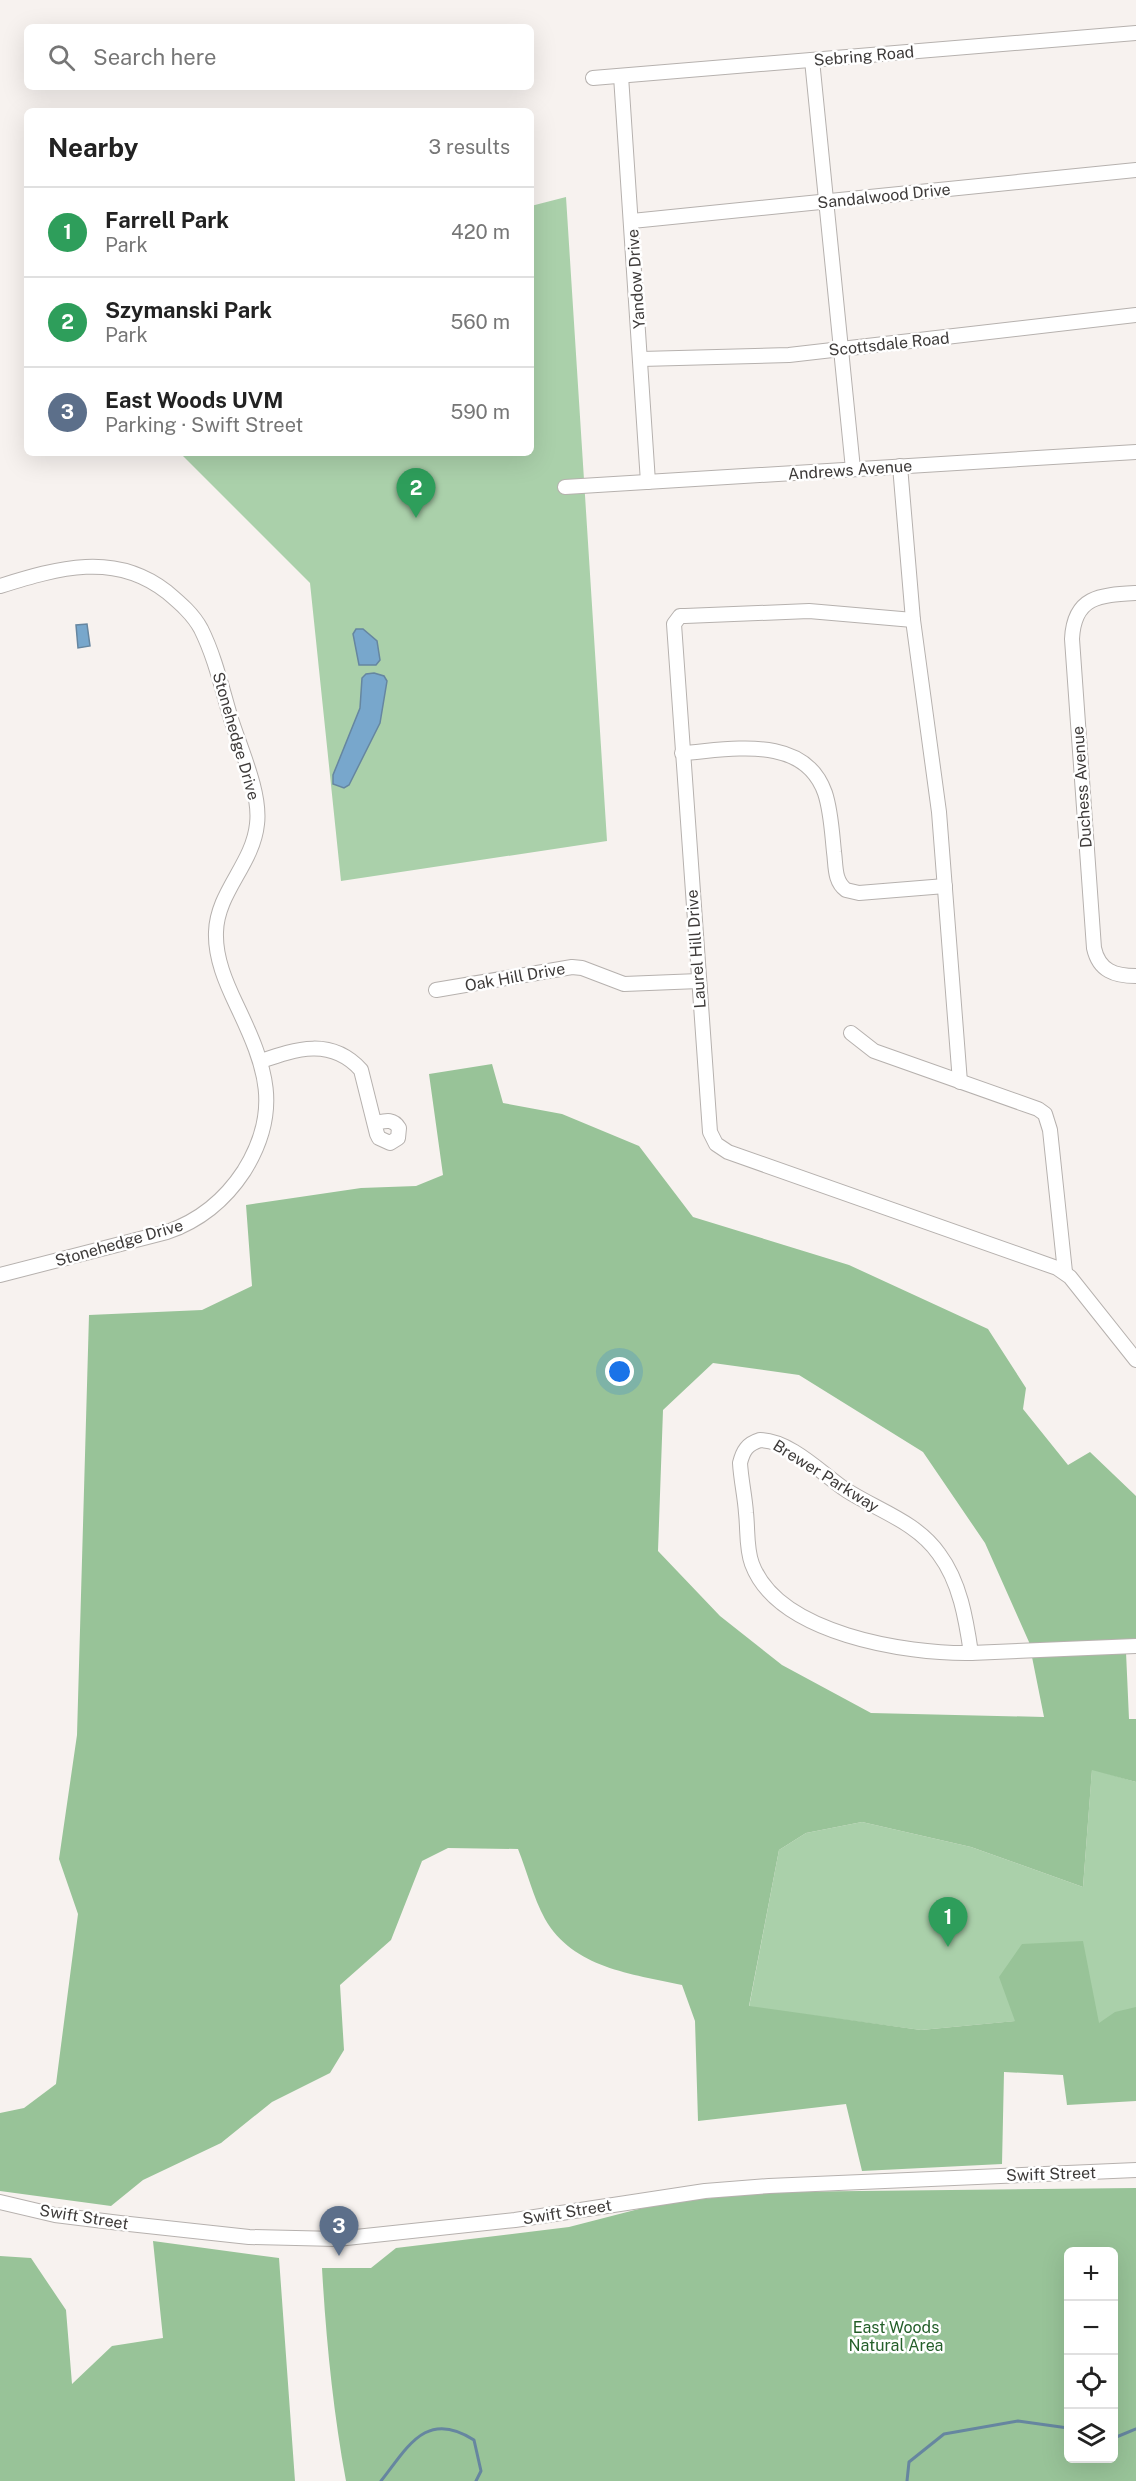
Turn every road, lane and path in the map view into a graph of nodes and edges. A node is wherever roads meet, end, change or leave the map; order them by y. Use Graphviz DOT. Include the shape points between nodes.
graph roads {
  1 [pos="1136,33"];
  2 [pos="812,60"];
  3 [pos="621,76"];
  4 [pos="593,78"];
  5 [pos="1136,170"];
  6 [pos="826,202"];
  7 [pos="632,221"];
  8 [pos="1136,315"];
  9 [pos="841,350"];
  10 [pos="641,359"];
  11 [pos="1136,452"];
  12 [pos="900,466"];
  13 [pos="853,469"];
  14 [pos="648,482"];
  15 [pos="565,487"];
  16 [pos="0,586"];
  17 [pos="1136,593"];
  18 [pos="913,620"];
  19 [pos="682,753"];
  20 [pos="945,886"];
  21 [pos="1136,976"];
  22 [pos="699,981"];
  23 [pos="436,990"];
  24 [pos="851,1033"];
  25 [pos="261,1061"];
  26 [pos="960,1082"];
  27 [pos="375,1124"];
  28 [pos="1065,1272"];
  29 [pos="0,1275"];
  30 [pos="1136,1360"];
  31 [pos="1136,1646"];
  32 [pos="971,1653"];
  33 [pos="1136,2170"];
  34 [pos="0,2202"];
  1 -- 2 [label="street, Sebring Road"];
  2 -- 3 [label="street, Sebring Road"];
  2 -- 6 [label="street"];
  3 -- 4 [label="street, Sebring Road"];
  3 -- 7 [label="street, Yandow Drive"];
  5 -- 6 [label="street, Sandalwood Drive"];
  6 -- 7 [label="street, Sandalwood Drive"];
  6 -- 9 [label="street"];
  7 -- 10 [label="street, Yandow Drive"];
  8 -- 9 [label="street, Scottsdale Road"];
  9 -- 10 [label="street, Scottsdale Road"];
  9 -- 13 [label="street"];
  10 -- 14 [label="street, Yandow Drive"];
  11 -- 12 [label="street, Andrews Avenue"];
  12 -- 13 [label="street, Andrews Avenue"];
  12 -- 18 [label="street"];
  13 -- 14 [label="street, Andrews Avenue"];
  14 -- 15 [label="street, Andrews Avenue"];
  16 -- 25 [label="street, Stonehedge Drive" via="67,567 112,567 140,575 159,586 186,609 200,628 213,657 258,812 252,848 221,906 216,941 225,978"];
  17 -- 21 [label="street, Duchess Avenue" via="1093,598 1077,614 1072,632 1097,960 1109,972"];
  18 -- 19 [label="street, Laurel Hill Drive" via="809,611 680,616 673,630"];
  18 -- 20 [label="street" via="937,791"];
  19 -- 20 [label="street" via="765,749 787,754 806,765 824,791 837,876 846,890 859,893"];
  19 -- 22 [label="street, Laurel Hill Drive"];
  20 -- 26 [label="street"];
  22 -- 23 [label="street, Oak Hill Drive" via="624,984 572,967"];
  22 -- 28 [label="street, Laurel Hill Drive" via="709,1126 719,1147"];
  24 -- 26 [label="street" via="874,1051"];
  25 -- 27 [label="street" via="306,1047 334,1052 361,1070"];
  25 -- 29 [label="street, Stonehedge Drive" via="268,1107 260,1142 238,1180 210,1209 167,1232"];
  26 -- 28 [label="street" via="1045,1114"];
  28 -- 30 [label="street"];
  31 -- 32 [label="street, Brewer Parkway"];
  32 -- 32 [label="street, Brewer Parkway" via="897,1649 833,1630 780,1601 764,1585 752,1563 740,1463 743,1451 751,1443 770,1440 925,1537 952,1576 967,1624"];
  33 -- 34 [label="street, Swift Street" via="769,2186 337,2239 249,2236 120,2223"];
}
